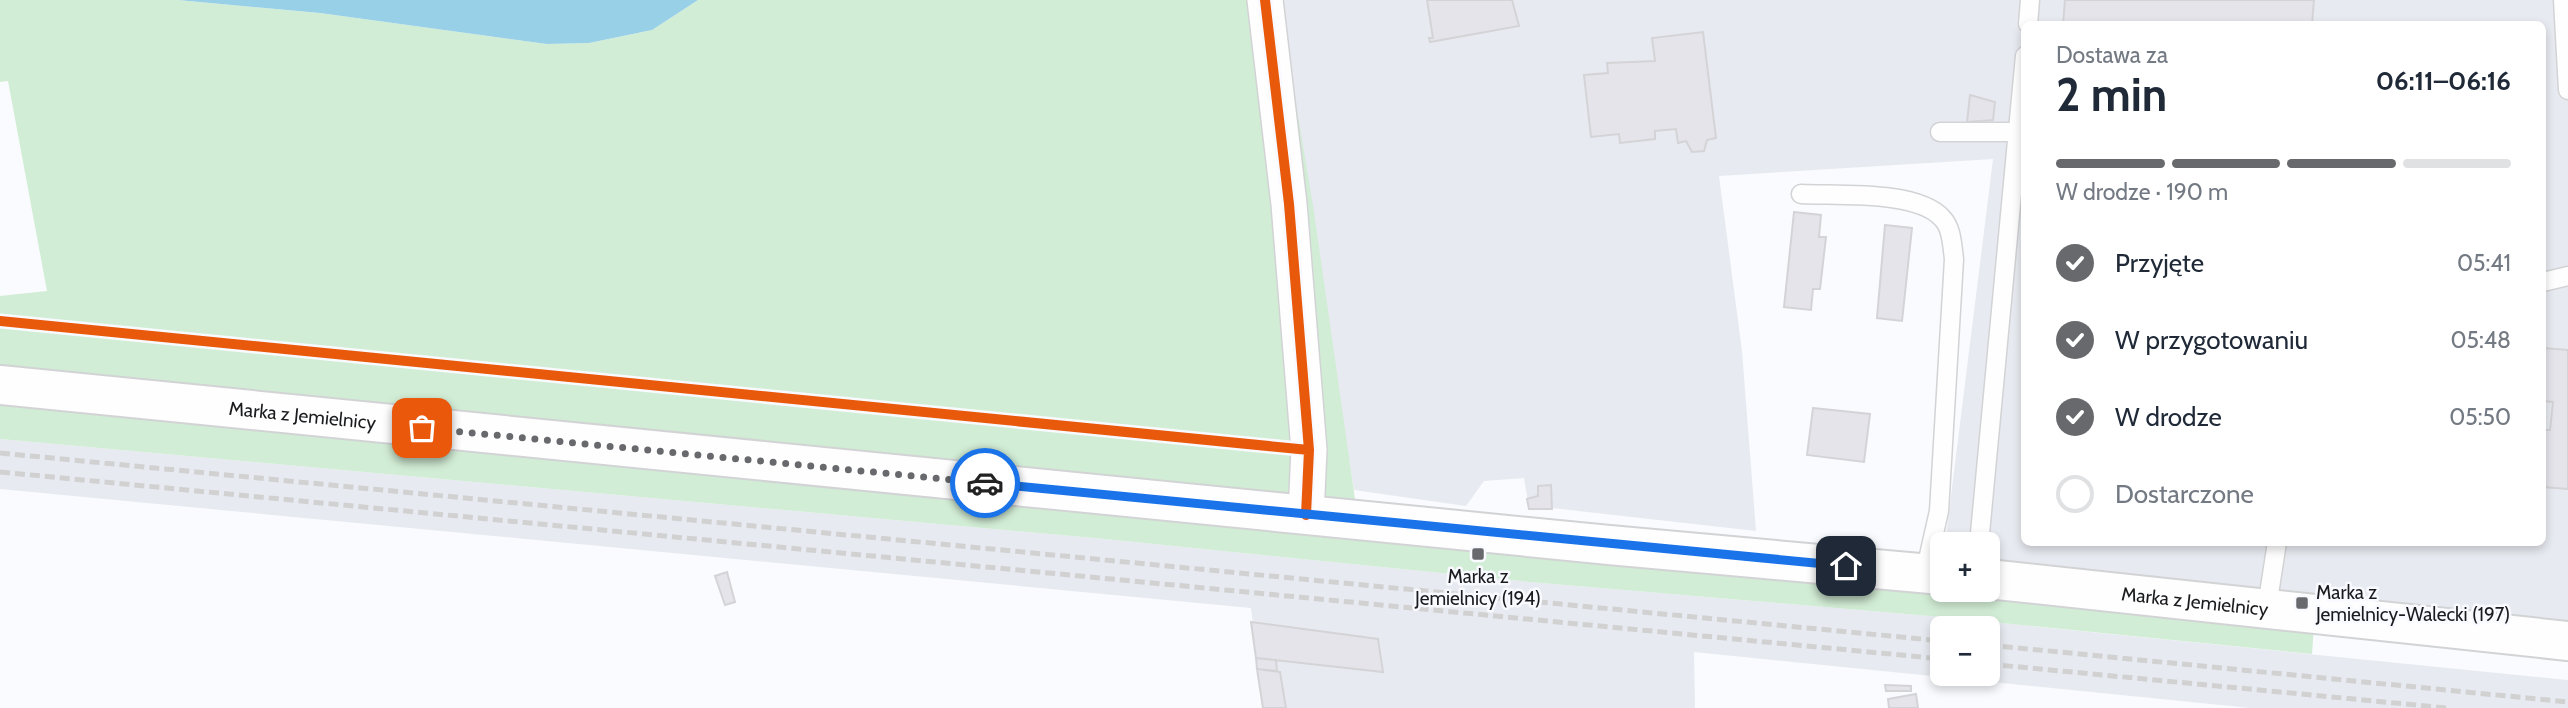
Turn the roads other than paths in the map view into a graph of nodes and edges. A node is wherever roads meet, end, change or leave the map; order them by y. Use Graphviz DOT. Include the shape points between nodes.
graph roads {
  1 [pos="1265,0"];
  2 [pos="2030,0"];
  3 [pos="2563,0"];
  4 [pos="2028,21"];
  5 [pos="2568,90"];
  6 [pos="2021,99"];
  7 [pos="1940,132"];
  8 [pos="2018,132"];
  9 [pos="1801,194"];
  10 [pos="2568,276"];
  11 [pos="2546,281"];
  12 [pos="0,385"];
  13 [pos="1306,515"];
  14 [pos="1937,532"];
  15 [pos="1980,532"];
  16 [pos="2276,546"];
  17 [pos="1930,574"];
  18 [pos="2000,580"];
  19 [pos="2267,607"];
  20 [pos="2568,641"];
  1 -- 13 [label="street" via="1289,204 1307,422"];
  2 -- 4 [label="lane"];
  3 -- 5 [label="lane"];
  6 -- 8 [label="lane"];
  7 -- 8 [label="lane"];
  8 -- 15 [label="lane"];
  9 -- 14 [label="lane" via="1902,199 1929,208 1949,229 1954,259"];
  10 -- 11 [label="lane"];
  12 -- 13 [label="main road, Marka z Jemielnicy"];
  13 -- 17 [label="main road, Marka z Jemielnicy"];
  16 -- 19 [label="lane"];
  18 -- 19 [label="main road, Marka z Jemielnicy"];
  19 -- 20 [label="main road, Marka z Jemielnicy"];
}
